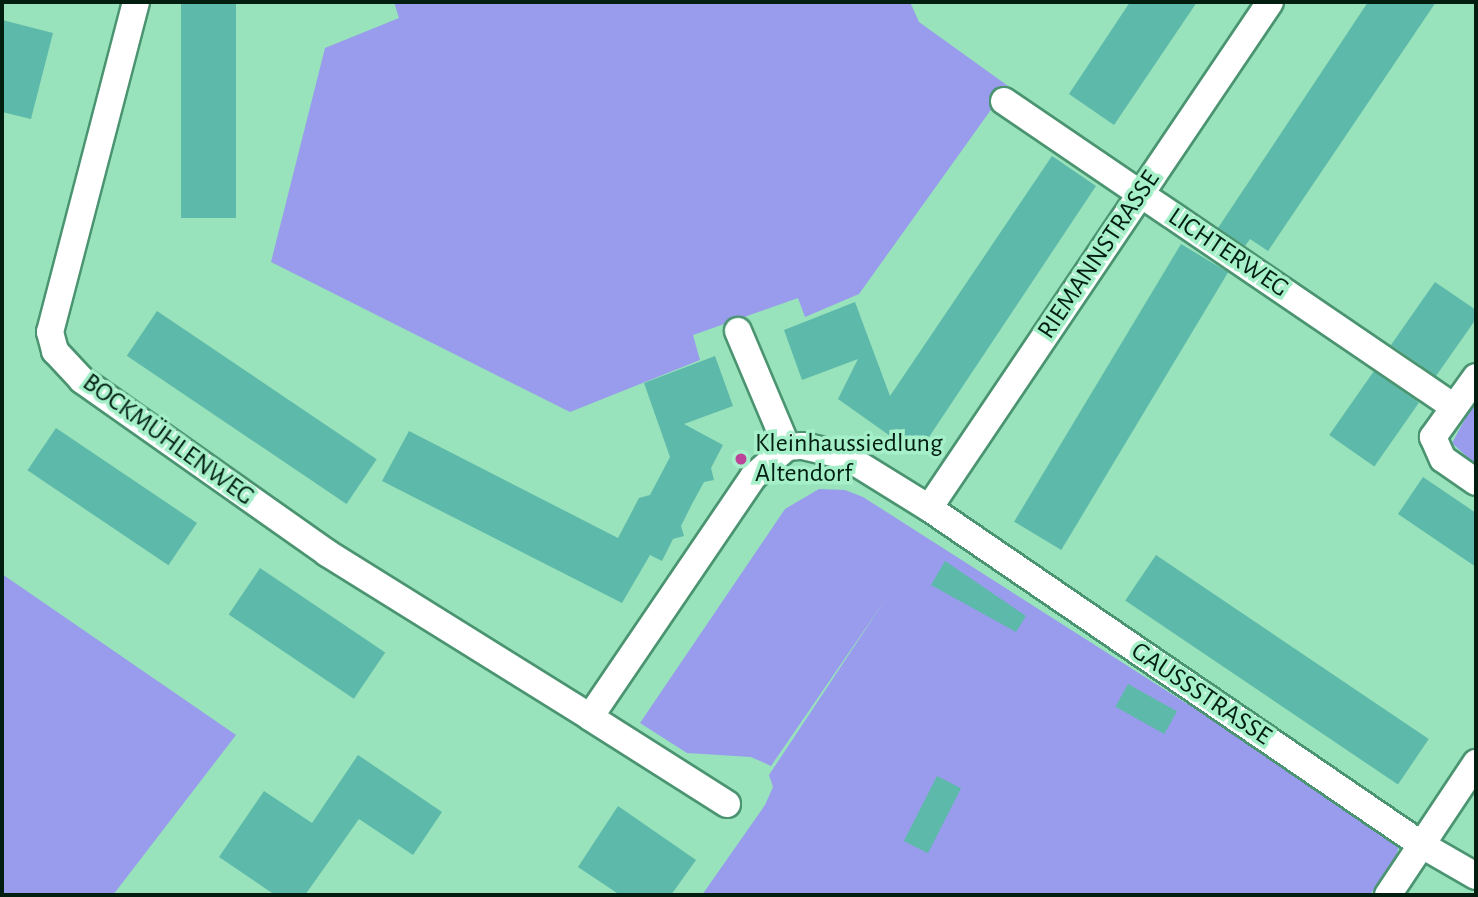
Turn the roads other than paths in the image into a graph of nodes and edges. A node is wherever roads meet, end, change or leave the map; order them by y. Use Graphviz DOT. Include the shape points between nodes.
graph roads {
  1 [pos="135,2"];
  2 [pos="1270,2"];
  3 [pos="1004,101"];
  4 [pos="1140,194"];
  5 [pos="738,331"];
  6 [pos="1476,377"];
  7 [pos="1451,405"];
  8 [pos="787,447"];
  9 [pos="1476,482"];
  10 [pos="929,508"];
  11 [pos="590,717"];
  12 [pos="1476,763"];
  13 [pos="727,804"];
  14 [pos="1422,845"];
  15 [pos="1476,876"];
  16 [pos="1388,895"];
  1 -- 11 [label="street, BOCKMÜHLENWEG" via="50,332 55,351 82,380 327,553"];
  2 -- 4 [label="street, RIEMANNSTRASSE"];
  3 -- 4 [label="street, LICHTERWEG"];
  4 -- 7 [label="street, LICHTERWEG"];
  4 -- 10 [label="street, RIEMANNSTRASSE"];
  5 -- 8 [label="street"];
  6 -- 7 [label="street"];
  7 -- 9 [label="street" via="1433,437 1443,459"];
  8 -- 10 [label="street, GAUSSSTRASSE" via="845,456"];
  8 -- 11 [label="street" via="753,477"];
  10 -- 14 [label="street, GAUSSSTRASSE"];
  11 -- 13 [label="street, BOCKMÜHLENWEG"];
  12 -- 14 [label="street"];
  14 -- 15 [label="street, GAUSSSTRASSE"];
  14 -- 16 [label="street"];
}
